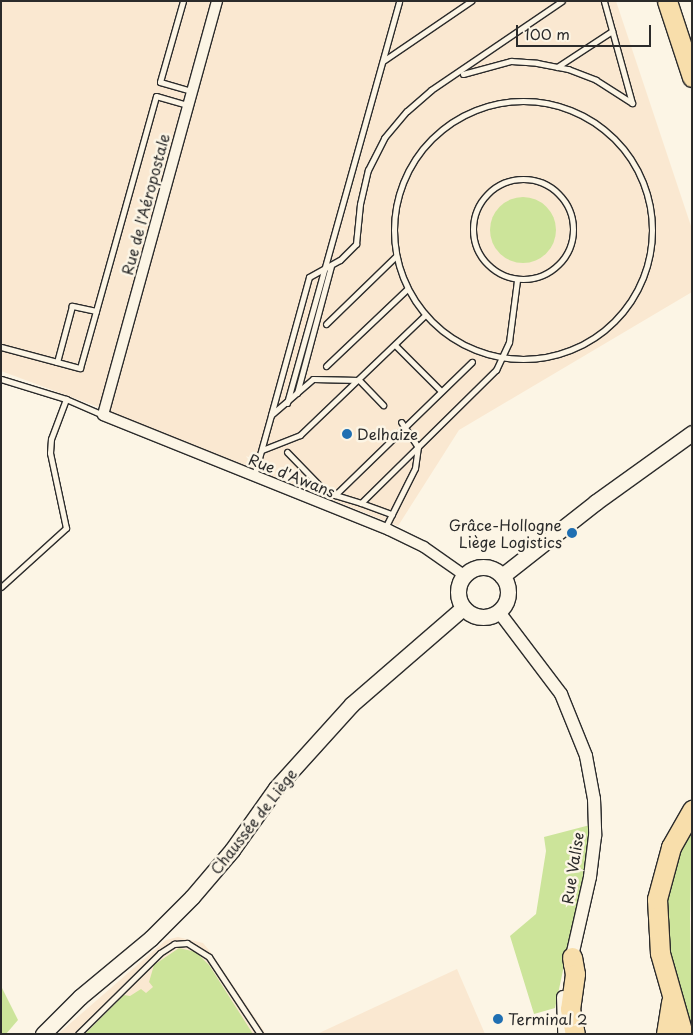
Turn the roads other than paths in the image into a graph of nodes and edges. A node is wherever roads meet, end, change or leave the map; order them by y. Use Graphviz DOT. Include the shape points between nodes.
graph roads {
  1 [pos="183,1"];
  2 [pos="217,1"];
  3 [pos="399,1"];
  4 [pos="471,1"];
  5 [pos="562,1"];
  6 [pos="604,1"];
  7 [pos="667,1"];
  8 [pos="612,31"];
  9 [pos="383,62"];
  10 [pos="556,67"];
  11 [pos="455,76"];
  12 [pos="692,77"];
  13 [pos="192,91"];
  14 [pos="188,106"];
  15 [pos="396,256"];
  16 [pos="331,266"];
  17 [pos="324,270"];
  18 [pos="517,280"];
  19 [pos="407,289"];
  20 [pos="96,311"];
  21 [pos="425,314"];
  22 [pos="326,324"];
  23 [pos="394,345"];
  24 [pos="1,347"];
  25 [pos="502,358"];
  26 [pos="57,362"];
  27 [pos="472,362"];
  28 [pos="326,366"];
  29 [pos="1,379"];
  30 [pos="359,380"];
  31 [pos="441,391"];
  32 [pos="297,394"];
  33 [pos="66,399"];
  34 [pos="287,404"];
  35 [pos="383,405"];
  36 [pos="103,415"];
  37 [pos="272,415"];
  38 [pos="403,425"];
  39 [pos="692,433"];
  40 [pos="418,447"];
  41 [pos="262,450"];
  42 [pos="288,452"];
  43 [pos="254,476"];
  44 [pos="335,495"];
  45 [pos="360,503"];
  46 [pos="392,514"];
  47 [pos="385,528"];
  48 [pos="464,576"];
  49 [pos="502,576"];
  50 [pos="1,587"];
  51 [pos="463,608"];
  52 [pos="499,612"];
  53 [pos="692,810"];
  54 [pos="572,957"];
  55 [pos="671,985"];
  56 [pos="43,1034"];
  57 [pos="78,1034"];
  58 [pos="260,1034"];
  59 [pos="564,1034"];
  60 [pos="575,1034"];
  61 [pos="666,1034"];
  62 [pos="683,1034"];
  1 -- 13 [label="lane" via="160,82"];
  2 -- 13 [label="street, Rue de l'Aéropostale"];
  3 -- 9 [label="lane"];
  4 -- 9 [label="lane"];
  5 -- 11 [label="lane"];
  6 -- 8 [label="lane"];
  7 -- 12 [label="highway"];
  8 -- 10 [label="lane"];
  8 -- 10 [label="lane" via="632,103 596,80"];
  9 -- 17 [label="lane"];
  10 -- 11 [label="lane" via="511,61"];
  11 -- 16 [label="lane" via="407,110 384,138 368,170 356,244"];
  13 -- 14 [label="street, Rue de l'Aéropostale"];
  14 -- 20 [label="lane" via="156,96"];
  14 -- 36 [label="street, Rue de l'Aéropostale"];
  15 -- 19 [label="lane"];
  15 -- 22 [label="lane"];
  15 -- 25 [label="lane" via="395,207 410,166 438,133 455,120 494,104 538,101 579,113 615,139 639,174 651,215 649,258 633,298 619,316 586,343 545,358"];
  16 -- 17 [label="lane"];
  16 -- 32 [label="lane"];
  17 -- 34 [label="lane"];
  17 -- 37 [label="lane" via="309,277"];
  18 -- 18 [label="lane" via="546,274 560,264 569,250 573,234 572,218 561,197 542,183 527,179 511,180 490,192 476,211 472,228 475,245 483,260 496,272"];
  18 -- 25 [label="lane" via="509,342"];
  19 -- 21 [label="lane"];
  19 -- 28 [label="lane"];
  20 -- 26 [label="lane" via="72,306"];
  20 -- 26 [label="lane" via="80,368"];
  21 -- 23 [label="lane"];
  21 -- 25 [label="lane" via="434,325 466,347"];
  23 -- 30 [label="lane"];
  23 -- 31 [label="lane"];
  24 -- 26 [label="lane"];
  25 -- 40 [label="lane" via="496,370"];
  27 -- 31 [label="lane"];
  29 -- 33 [label="lane"];
  30 -- 32 [label="lane" via="313,379"];
  30 -- 35 [label="lane"];
  30 -- 41 [label="lane" via="300,435"];
  31 -- 38 [label="lane"];
  32 -- 34 [label="lane"];
  33 -- 36 [label="lane"];
  33 -- 50 [label="lane" via="51,439 50,453 66,528"];
  34 -- 37 [label="lane"];
  36 -- 43 [label="street, Rue d'Awans"];
  37 -- 41 [label="lane"];
  38 -- 40 [label="lane"];
  38 -- 44 [label="lane"];
  39 -- 49 [label="main road" via="596,502"];
  40 -- 45 [label="lane"];
  40 -- 46 [label="lane" via="415,468"];
  41 -- 43 [label="lane"];
  42 -- 44 [label="lane" via="324,490"];
  43 -- 47 [label="street, Rue d'Awans"];
  44 -- 45 [label="lane"];
  45 -- 46 [label="lane"];
  46 -- 47 [label="lane"];
  47 -- 48 [label="street, Rue d'Awans" via="424,547"];
  48 -- 49 [label="main road" via="479,567 488,567"];
  48 -- 51 [label="main road" via="458,592"];
  49 -- 52 [label="main road" via="507,599"];
  51 -- 52 [label="main road" via="480,618"];
  51 -- 56 [label="main road, Chaussée de Liège" via="352,704 283,781 232,850 182,907"];
  52 -- 54 [label="street, Rue Valise" via="560,694 586,756 594,799 595,836 590,877"];
  53 -- 55 [label="highway" via="671,847 656,900 660,953"];
  54 -- 59 [label="street, Rue Valise" via="563,992"];
  54 -- 60 [label="highway" via="575,974 570,1009"];
  55 -- 61 [label="highway"];
  55 -- 62 [label="highway"];
  57 -- 58 [label="lane" via="160,953 174,944 187,943 209,957"];
}
